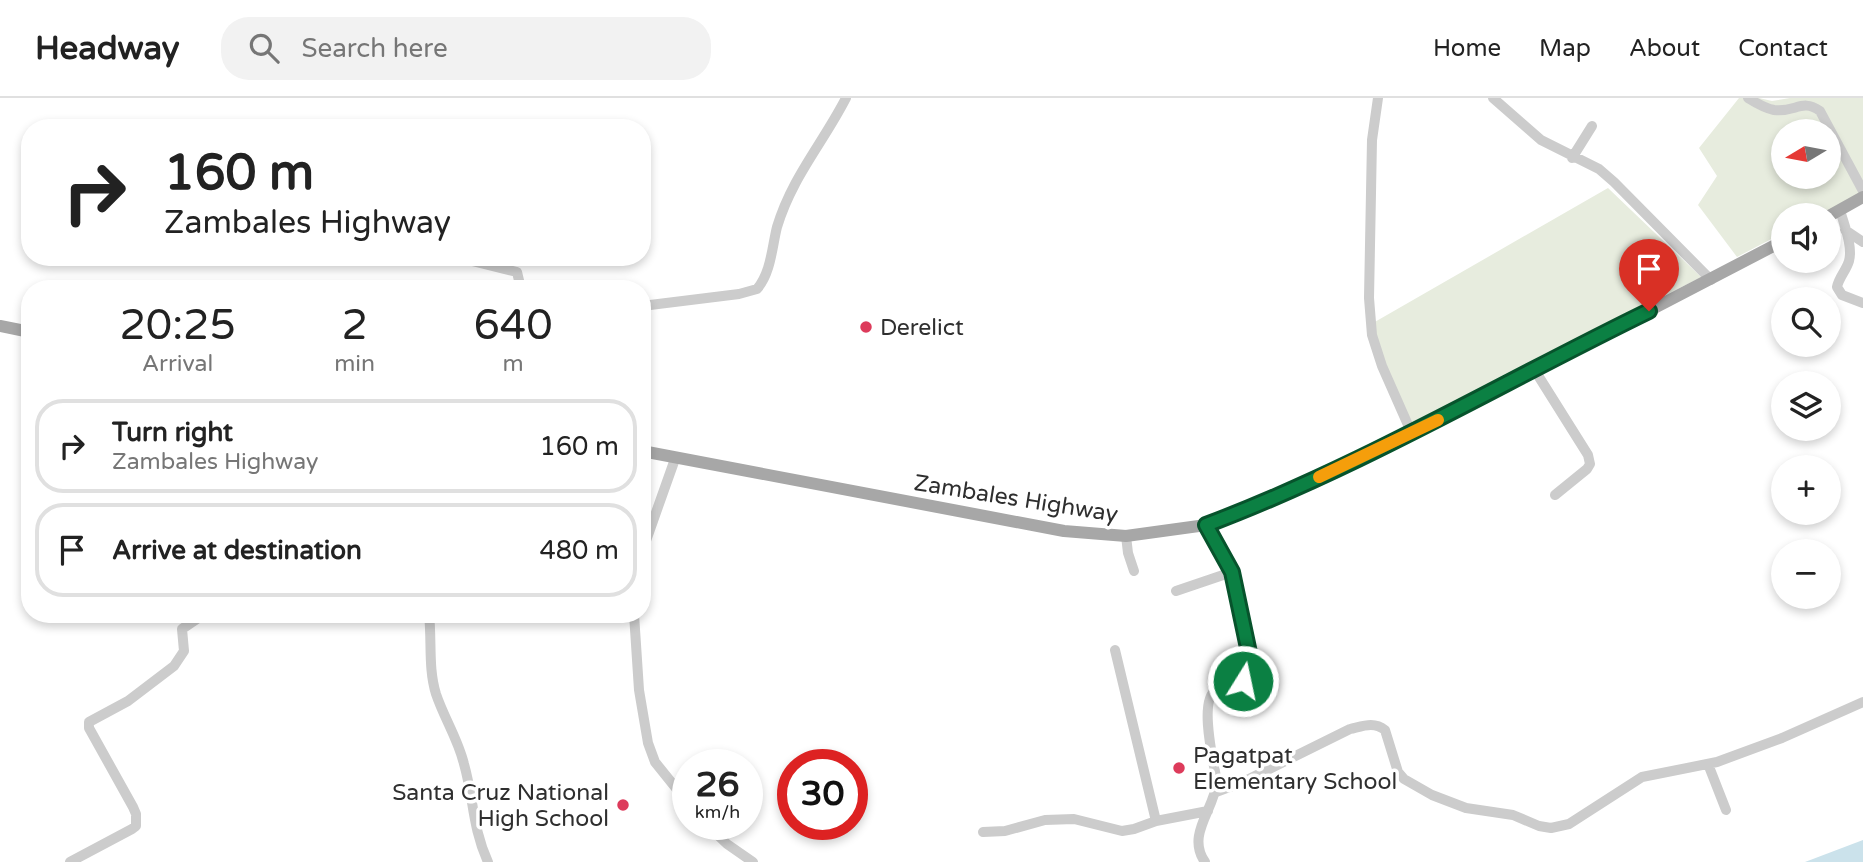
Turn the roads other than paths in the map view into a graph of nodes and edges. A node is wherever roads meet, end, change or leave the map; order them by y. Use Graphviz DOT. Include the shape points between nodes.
graph roads {
  1 [pos="846,98"];
  2 [pos="1378,98"];
  3 [pos="1493,98"];
  4 [pos="1748,98"];
  5 [pos="1592,126"];
  6 [pos="1572,158"];
  7 [pos="1863,191"];
  8 [pos="1863,197"];
  9 [pos="1841,209"];
  10 [pos="1841,224"];
  11 [pos="1845,230"];
  12 [pos="1863,242"];
  13 [pos="1771,248"];
  14 [pos="493,266"];
  15 [pos="520,280"];
  16 [pos="1711,280"];
  17 [pos="1863,303"];
  18 [pos="651,305"];
  19 [pos="0,326"];
  20 [pos="21,330"];
  21 [pos="1534,369"];
  22 [pos="1412,434"];
  23 [pos="651,453"];
  24 [pos="675,458"];
  25 [pos="1555,495"];
  26 [pos="1206,525"];
  27 [pos="651,526"];
  28 [pos="1126,536"];
  29 [pos="1134,572"];
  30 [pos="1232,572"];
  31 [pos="1176,592"];
  32 [pos="191,623"];
  33 [pos="429,623"];
  34 [pos="635,623"];
  35 [pos="1115,650"];
  36 [pos="1863,702"];
  37 [pos="1708,764"];
  38 [pos="672,783"];
  39 [pos="1216,792"];
  40 [pos="1727,810"];
  41 [pos="1208,811"];
  42 [pos="1156,821"];
  43 [pos="983,832"];
  44 [pos="723,840"];
  45 [pos="70,862"];
  46 [pos="488,862"];
  47 [pos="753,862"];
  48 [pos="1205,862"];
  1 -- 18 [label="street" via="796,179 757,289"];
  2 -- 22 [label="street" via="1372,140 1372,335"];
  3 -- 6 [label="street" via="1541,140"];
  4 -- 7 [label="street" via="1773,110 1812,103"];
  5 -- 6 [label="street"];
  6 -- 16 [label="street" via="1599,169 1614,182"];
  8 -- 9 [label="main road"];
  10 -- 11 [label="street"];
  11 -- 12 [label="street"];
  11 -- 17 [label="street" via="1850,260 1837,287 1842,295"];
  13 -- 16 [label="main road, Zambales Highway"];
  14 -- 15 [label="street" via="517,272"];
  16 -- 21 [label="main road, Zambales Highway"];
  19 -- 20 [label="main road"];
  21 -- 22 [label="main road, Zambales Highway"];
  21 -- 25 [label="street" via="1590,464"];
  22 -- 26 [label="main road, Zambales Highway"];
  23 -- 24 [label="main road, Zambales Highway"];
  24 -- 27 [label="street"];
  24 -- 28 [label="main road, Zambales Highway" via="1064,531"];
  26 -- 28 [label="main road, Zambales Highway"];
  26 -- 30 [label="street"];
  28 -- 29 [label="street"];
  30 -- 31 [label="street"];
  30 -- 39 [label="street" via="1252,667 1243,681 1211,693 1208,701"];
  32 -- 45 [label="street" via="182,629 184,652 174,666 119,707 89,722 137,820 132,829"];
  33 -- 46 [label="street" via="434,685 465,766 478,841"];
  34 -- 38 [label="street" via="648,743 655,762"];
  35 -- 42 [label="street"];
  36 -- 37 [label="street"];
  37 -- 39 [label="street" via="1642,777 1569,824 1551,828 1513,815 1466,808 1404,779 1385,730 1369,724"];
  37 -- 40 [label="street"];
  39 -- 41 [label="street"];
  41 -- 42 [label="street"];
  41 -- 48 [label="street" via="1197,841"];
  42 -- 43 [label="street" via="1122,831 1074,819 1045,820"];
  44 -- 47 [label="street"];
}
